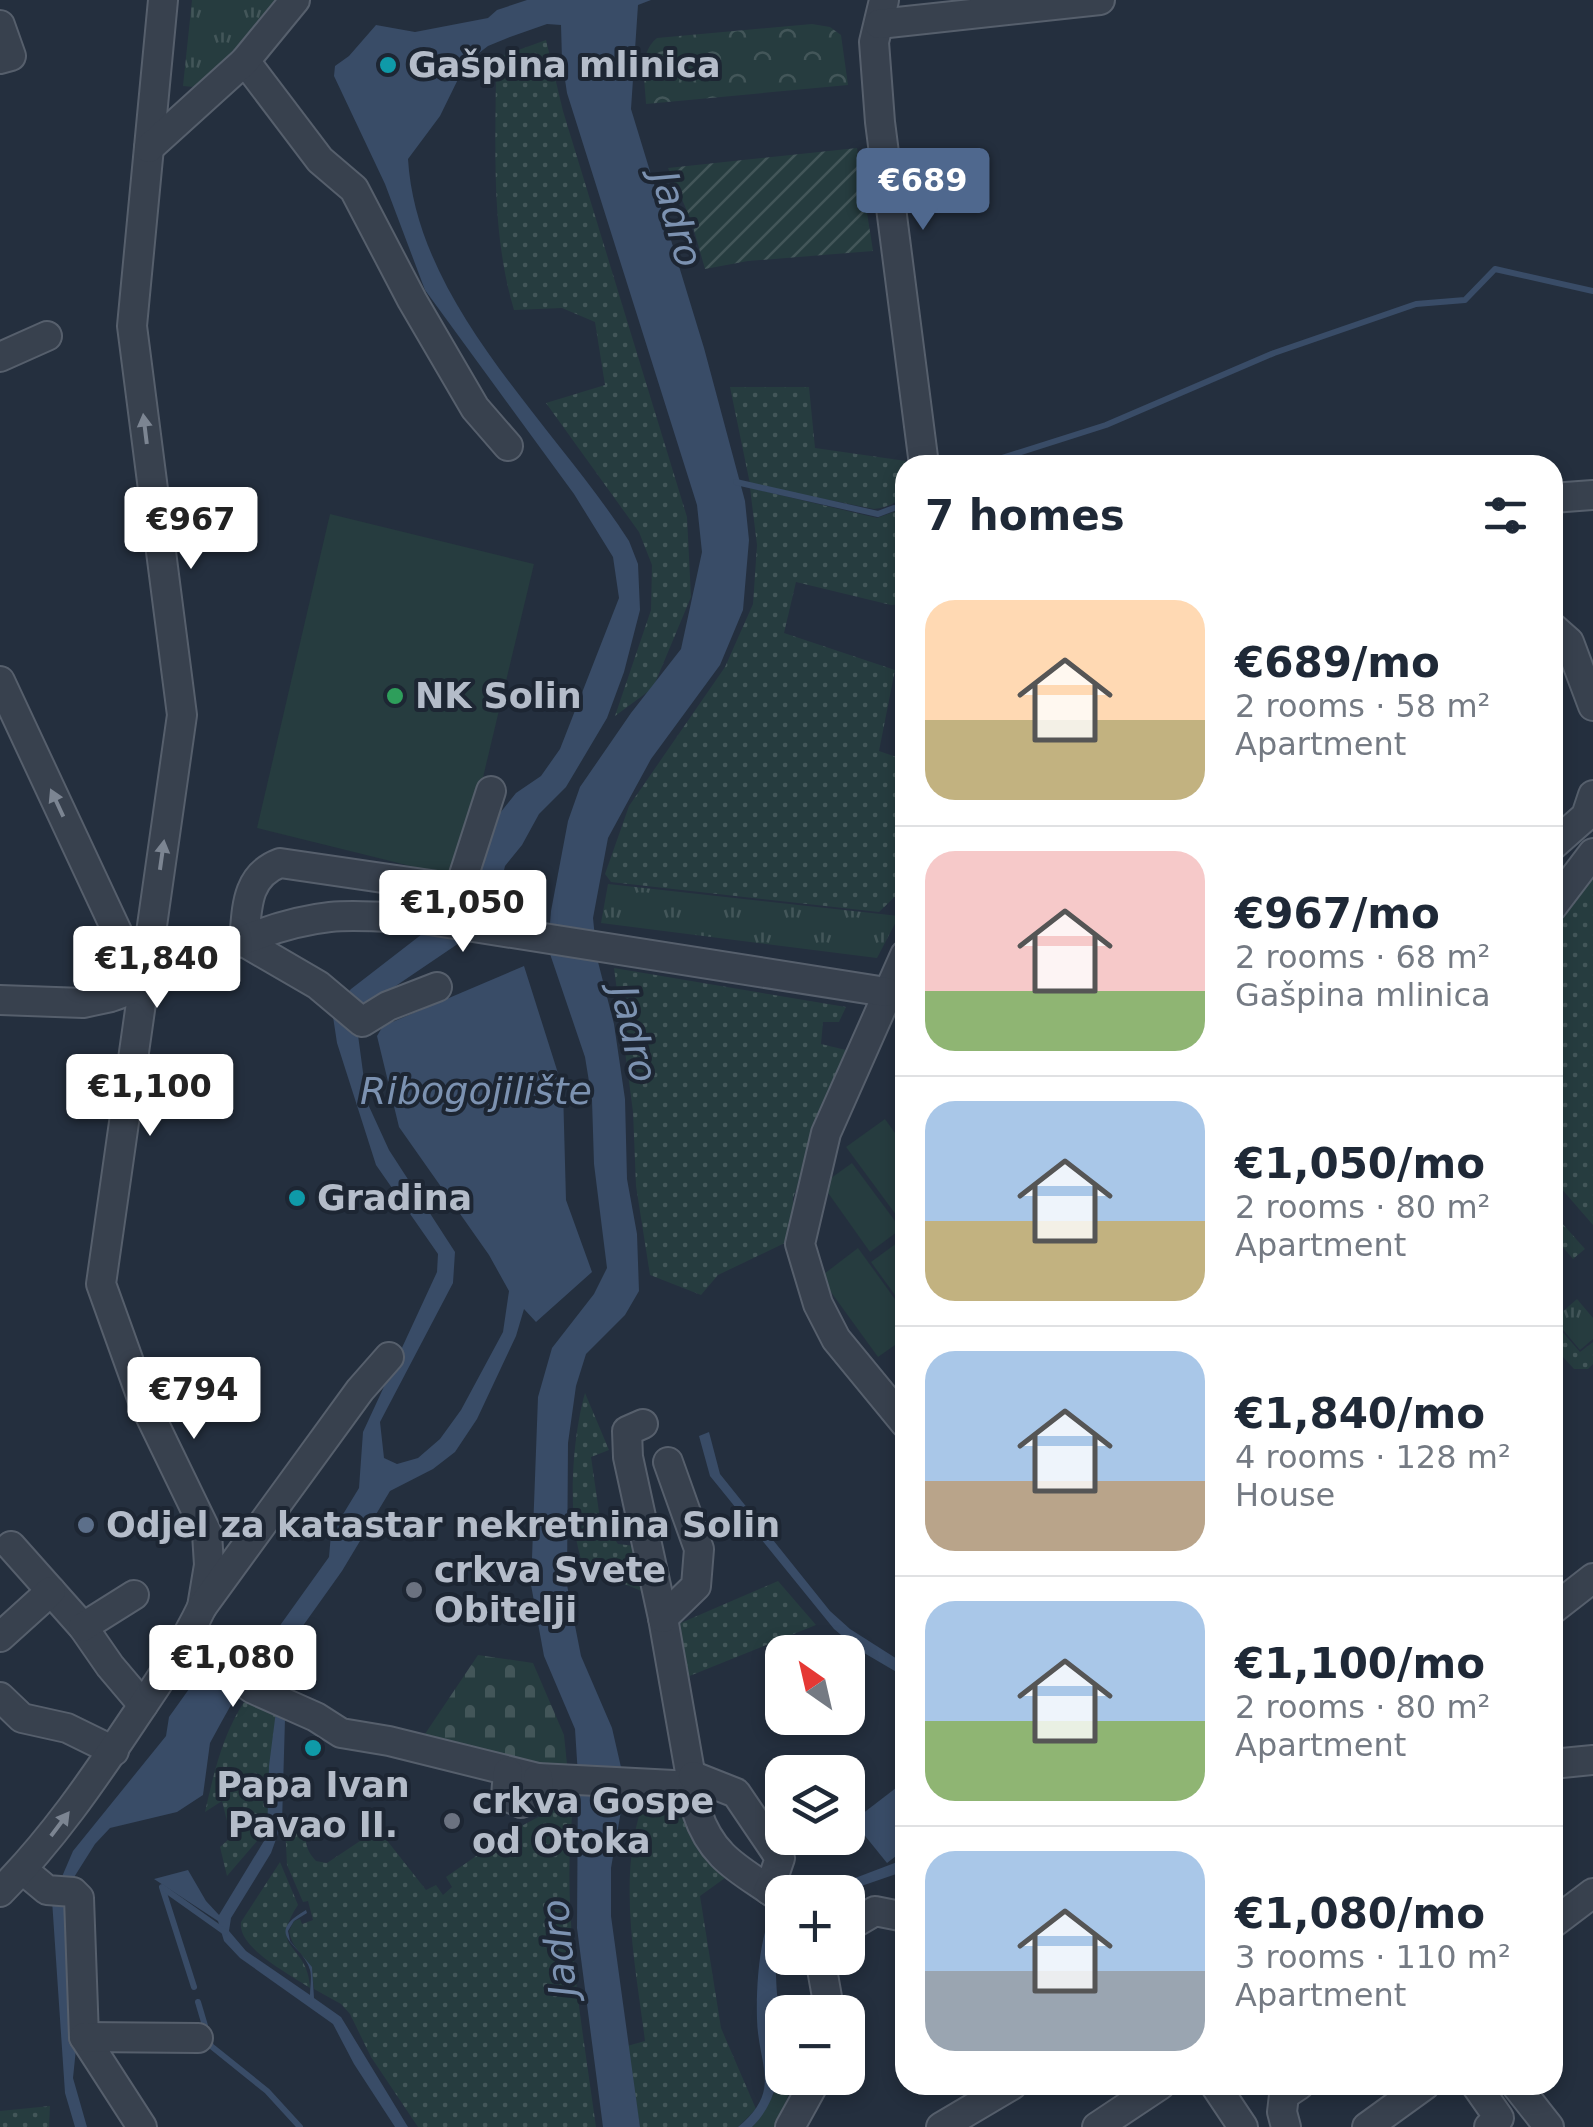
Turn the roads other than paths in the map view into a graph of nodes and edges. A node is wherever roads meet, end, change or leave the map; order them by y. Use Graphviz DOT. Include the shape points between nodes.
graph roads {
  1 [pos="163,0"];
  2 [pos="296,0"];
  3 [pos="1100,0"];
  4 [pos="881,12"];
  5 [pos="0,24"];
  6 [pos="15,54"];
  7 [pos="244,61"];
  8 [pos="149,148"];
  9 [pos="47,336"];
  10 [pos="0,357"];
  11 [pos="508,446"];
  12 [pos="923,455"];
  13 [pos="1593,495"];
  14 [pos="1563,497"];
  15 [pos="1563,637"];
  16 [pos="0,680"];
  17 [pos="1593,706"];
  18 [pos="492,791"];
  19 [pos="1593,795"];
  20 [pos="1563,836"];
  21 [pos="1593,853"];
  22 [pos="1563,892"];
  23 [pos="244,942"];
  24 [pos="895,974"];
  25 [pos="142,986"];
  26 [pos="437,987"];
  27 [pos="886,992"];
  28 [pos="0,1000"];
  29 [pos="389,1357"];
  30 [pos="894,1390"];
  31 [pos="643,1424"];
  32 [pos="668,1462"];
  33 [pos="11,1546"];
  34 [pos="1593,1578"];
  35 [pos="52,1591"];
  36 [pos="134,1595"];
  37 [pos="1563,1601"];
  38 [pos="202,1607"];
  39 [pos="663,1618"];
  40 [pos="83,1627"];
  41 [pos="0,1637"];
  42 [pos="195,1648"];
  43 [pos="0,1697"];
  44 [pos="143,1705"];
  45 [pos="114,1751"];
  46 [pos="1593,1760"];
  47 [pos="1563,1763"];
  48 [pos="693,1781"];
  49 [pos="22,1870"];
  50 [pos="779,1875"];
  51 [pos="765,1888"];
  52 [pos="0,1892"];
  53 [pos="1593,1893"];
  54 [pos="895,1914"];
  55 [pos="1563,1916"];
  56 [pos="865,1917"];
  57 [pos="84,2038"];
  58 [pos="198,2038"];
  59 [pos="808,2095"];
  60 [pos="995,2095"];
  61 [pos="1145,2095"];
  62 [pos="1222,2095"];
  63 [pos="1285,2095"];
  64 [pos="1411,2095"];
  65 [pos="1483,2095"];
  66 [pos="1524,2095"];
  67 [pos="142,2127"];
  68 [pos="790,2127"];
  69 [pos="941,2127"];
  70 [pos="1097,2127"];
  71 [pos="1243,2127"];
  72 [pos="1286,2127"];
  73 [pos="1366,2127"];
  74 [pos="1489,2127"];
  75 [pos="1549,2127"];
  1 -- 8 [label="street"];
  2 -- 7 [label="street"];
  3 -- 4 [label="street"];
  4 -- 12 [label="street" via="874,42 880,122"];
  5 -- 6 [label="street"];
  7 -- 8 [label="street"];
  7 -- 11 [label="street" via="320,160 354,189 475,408"];
  25 -- 8 [label="street, one-way" via="182,715 132,326"];
  9 -- 10 [label="street"];
  13 -- 14 [label="street"];
  15 -- 17 [label="street"];
  25 -- 16 [label="street, one-way"];
  18 -- 23 [label="street" via="461,884 450,888 280,864 268,868 249,893"];
  19 -- 20 [label="street" via="1586,816"];
  21 -- 22 [label="street"];
  23 -- 25 [label="street"];
  23 -- 26 [label="street" via="362,1022"];
  23 -- 27 [label="street" via="330,917 423,919"];
  24 -- 27 [label="street"];
  25 -- 28 [label="street" via="83,1003"];
  25 -- 38 [label="street" via="136,1100 101,1284 143,1402 207,1533"];
  27 -- 30 [label="street" via="826,1134 800,1244 836,1339"];
  29 -- 38 [label="street"];
  31 -- 39 [label="street" via="627,1431 628,1456"];
  32 -- 39 [label="street" via="699,1561 696,1586"];
  33 -- 35 [label="street"];
  34 -- 37 [label="street"];
  35 -- 40 [label="street"];
  35 -- 41 [label="street"];
  36 -- 40 [label="street"];
  38 -- 42 [label="street"];
  39 -- 48 [label="street"];
  40 -- 44 [label="street"];
  42 -- 44 [label="street"];
  42 -- 48 [label="street" via="254,1689 341,1733 538,1778"];
  43 -- 45 [label="street" via="22,1718 67,1728"];
  44 -- 45 [label="street"];
  49 -- 45 [label="street, one-way"];
  46 -- 47 [label="street"];
  48 -- 50 [label="street" via="736,1792 780,1858"];
  48 -- 51 [label="street" via="704,1836 736,1870"];
  49 -- 52 [label="street"];
  49 -- 57 [label="street" via="80,1898"];
  53 -- 55 [label="street"];
  54 -- 56 [label="street" via="875,1911"];
  57 -- 58 [label="street"];
  57 -- 67 [label="street"];
  59 -- 68 [label="street"];
  60 -- 69 [label="street"];
  61 -- 70 [label="street"];
  62 -- 71 [label="street"];
  63 -- 72 [label="street"];
  64 -- 73 [label="street"];
  65 -- 74 [label="street" via="1499,2118"];
  66 -- 75 [label="street"];
}
